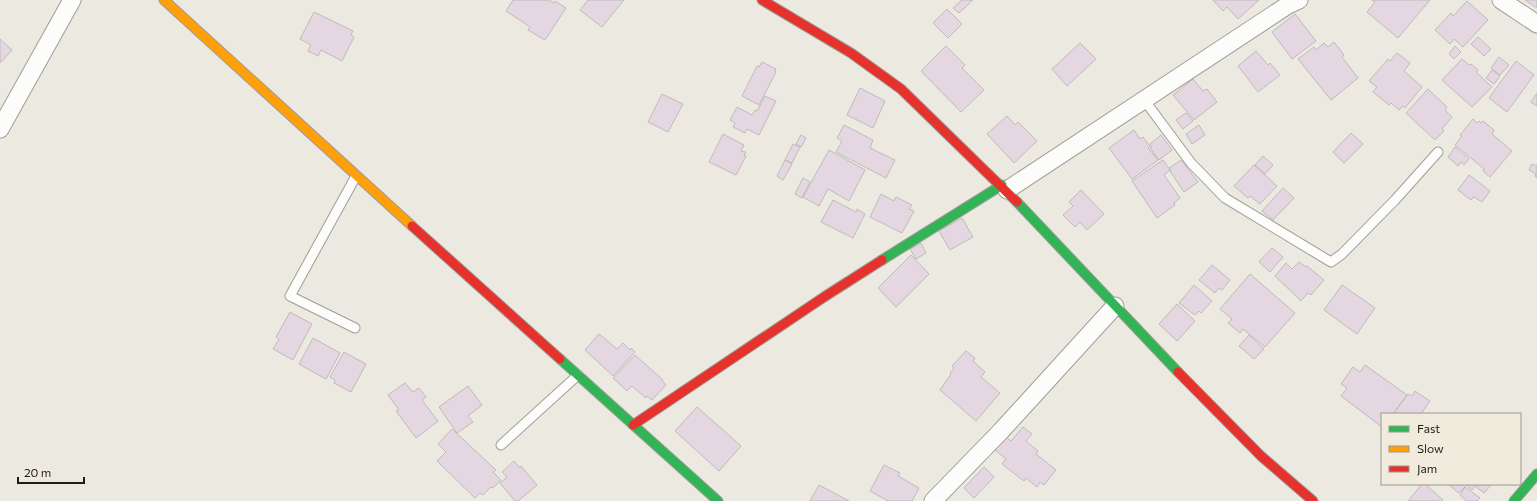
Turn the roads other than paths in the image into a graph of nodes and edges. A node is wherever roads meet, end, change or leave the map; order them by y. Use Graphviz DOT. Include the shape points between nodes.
graph roads {
  1 [pos="72,0"];
  2 [pos="164,0"];
  3 [pos="762,0"];
  4 [pos="1299,0"];
  5 [pos="1501,0"];
  6 [pos="1537,24"];
  7 [pos="1144,101"];
  8 [pos="0,129"];
  9 [pos="1438,152"];
  10 [pos="356,176"];
  11 [pos="1004,188"];
  12 [pos="1115,306"];
  13 [pos="355,328"];
  14 [pos="578,375"];
  15 [pos="633,425"];
  16 [pos="501,445"];
  17 [pos="1537,474"];
  18 [pos="718,501"];
  19 [pos="933,501"];
  20 [pos="1313,501"];
  21 [pos="1514,501"];
  1 -- 8 [label="street"];
  2 -- 10 [label="street"];
  3 -- 11 [label="street" via="818,31 902,90"];
  4 -- 7 [label="street"];
  5 -- 6 [label="street"];
  7 -- 9 [label="lane" via="1191,164 1225,198 1331,262 1348,249"];
  7 -- 11 [label="street"];
  10 -- 13 [label="lane" via="290,296"];
  10 -- 14 [label="street"];
  11 -- 12 [label="street"];
  11 -- 15 [label="street" via="824,297"];
  12 -- 19 [label="street"];
  12 -- 20 [label="street" via="1258,454"];
  14 -- 15 [label="street"];
  14 -- 16 [label="lane"];
  15 -- 18 [label="street"];
  17 -- 21 [label="street"];
}
